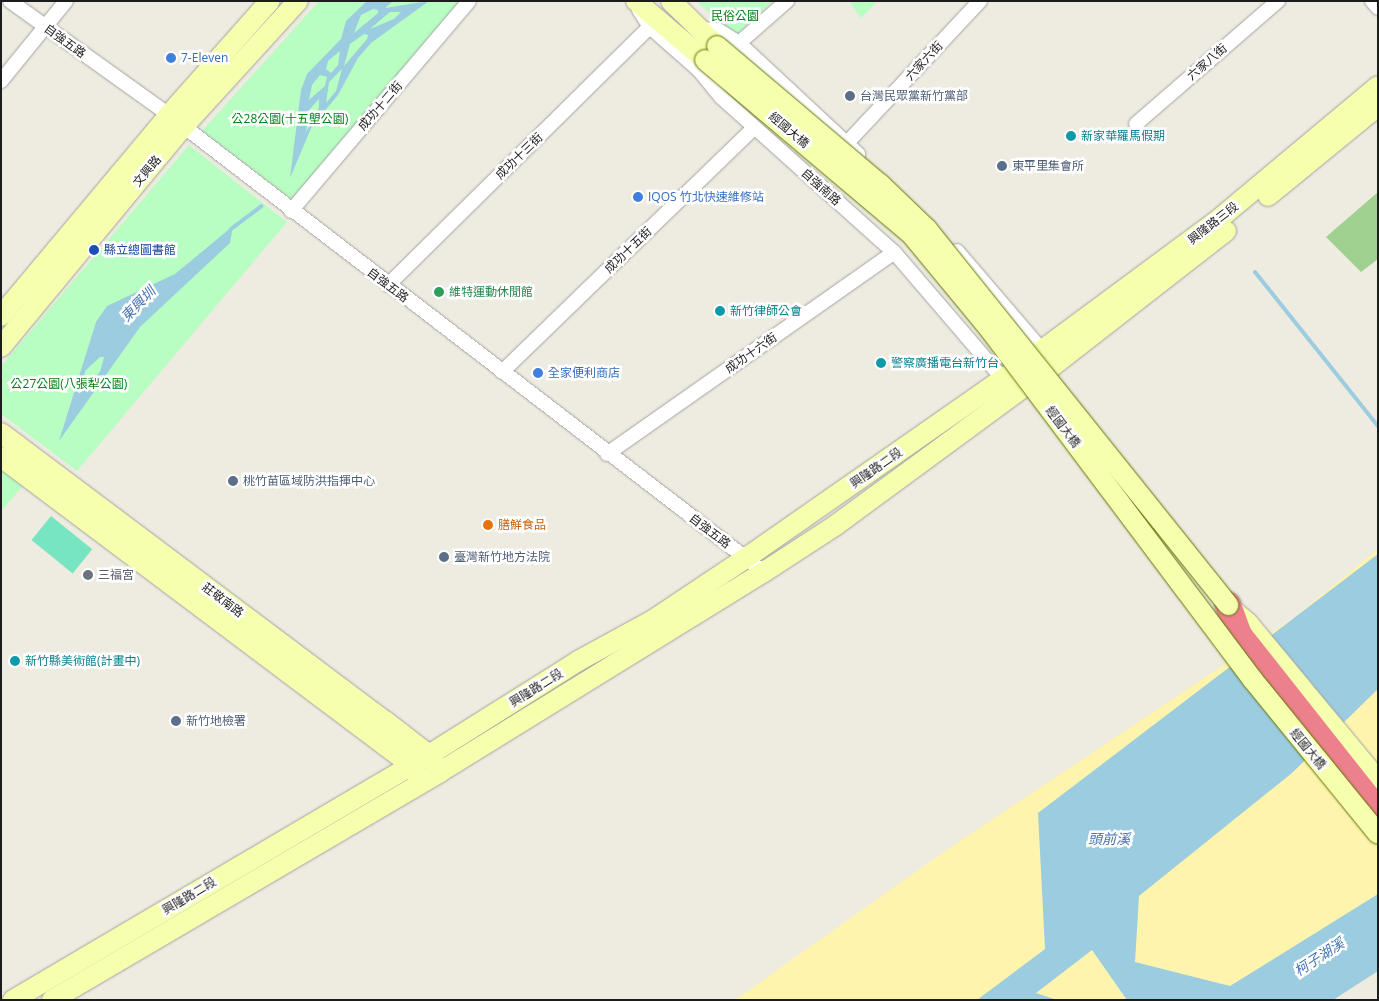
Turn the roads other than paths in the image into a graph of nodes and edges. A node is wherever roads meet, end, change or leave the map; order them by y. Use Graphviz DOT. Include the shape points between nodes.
graph roads {
  1 [pos="10,1"];
  2 [pos="66,1"];
  3 [pos="270,1"];
  4 [pos="298,1"];
  5 [pos="469,1"];
  6 [pos="634,1"];
  7 [pos="671,1"];
  8 [pos="787,1"];
  9 [pos="980,1"];
  10 [pos="1278,1"];
  11 [pos="1372,1"];
  12 [pos="1378,8"];
  13 [pos="46,27"];
  14 [pos="650,27"];
  15 [pos="700,28"];
  16 [pos="739,43"];
  17 [pos="711,53"];
  18 [pos="1,82"];
  19 [pos="1378,86"];
  20 [pos="1378,106"];
  21 [pos="176,122"];
  22 [pos="1136,124"];
  23 [pos="754,128"];
  24 [pos="847,144"];
  25 [pos="291,211"];
  26 [pos="894,252"];
  27 [pos="388,285"];
  28 [pos="1,316"];
  29 [pos="1024,328"];
  30 [pos="1,347"];
  31 [pos="1048,357"];
  32 [pos="988,362"];
  33 [pos="502,372"];
  34 [pos="1003,380"];
  35 [pos="1,432"];
  36 [pos="607,454"];
  37 [pos="1,457"];
  38 [pos="746,558"];
  39 [pos="764,572"];
  40 [pos="1228,605"];
  41 [pos="429,755"];
  42 [pos="411,765"];
  43 [pos="440,772"];
  44 [pos="1378,780"];
  45 [pos="422,782"];
  46 [pos="1378,811"];
  47 [pos="1378,834"];
  48 [pos="1,990"];
  49 [pos="14,1000"];
  50 [pos="52,1000"];
  1 -- 13 [label="street, 自強五路"];
  2 -- 13 [label="street"];
  3 -- 21 [label="street, 文興路"];
  4 -- 21 [label="street, 文興路"];
  5 -- 25 [label="street, 成功十二街"];
  6 -- 14 [label="street, 自強南路"];
  6 -- 17 [label="street, 自強南路"];
  7 -- 15 [label="street"];
  8 -- 16 [label="street"];
  9 -- 24 [label="street, 六家六街"];
  10 -- 22 [label="street, 六家八街"];
  11 -- 12 [label="street"];
  13 -- 18 [label="street"];
  13 -- 21 [label="street, 自強五路"];
  14 -- 23 [label="street, 自強南路" via="699,70 721,97"];
  14 -- 27 [label="street, 成功十三街"];
  15 -- 16 [label="street" via="718,30"];
  15 -- 17 [label="street"];
  16 -- 24 [label="street"];
  17 -- 40 [label="street, 經國大橋, bridge" via="880,184 928,229"];
  17 -- 47 [label="street, 經國大橋, bridge" via="912,235 991,331 1253,680"];
  19 -- 31 [label="street, 興隆路三段"];
  20 -- 31 [label="street, 興隆路三段" via="1227,230"];
  21 -- 25 [label="street, 自強五路"];
  21 -- 28 [label="street, 文興路"];
  21 -- 30 [label="street, 文興路"];
  23 -- 26 [label="street, 自強南路"];
  23 -- 33 [label="street, 成功十五街"];
  24 -- 29 [label="street" via="925,215"];
  25 -- 27 [label="street, 自強五路"];
  26 -- 32 [label="street, 自強南路"];
  26 -- 36 [label="street, 成功十六街"];
  27 -- 33 [label="street, 自強五路"];
  29 -- 31 [label="street"];
  29 -- 32 [label="street"];
  31 -- 34 [label="street, 興隆路二段"];
  31 -- 39 [label="street, 興隆路二段" via="836,525"];
  32 -- 34 [label="street, 自強南路"];
  33 -- 36 [label="street, 自強五路"];
  34 -- 38 [label="street, 興隆路二段"];
  35 -- 41 [label="street, 莊敬南路"];
  36 -- 38 [label="street, 自強五路"];
  37 -- 42 [label="street, 莊敬南路"];
  38 -- 39 [label="street, 自強五路"];
  38 -- 41 [label="street, 興隆路二段" via="653,620 578,661"];
  39 -- 43 [label="street, 興隆路二段"];
  40 -- 44 [label="street, 經國大橋" via="1248,623"];
  40 -- 46 [label="highway" via="1239,635"];
  41 -- 42 [label="street, 興隆路二段"];
  41 -- 43 [label="street, 莊敬南路"];
  42 -- 45 [label="street, 莊敬南路"];
  42 -- 49 [label="street, 興隆路二段"];
  43 -- 45 [label="street, 興隆路二段"];
  45 -- 50 [label="street, 興隆路二段"];
  48 -- 49 [label="street"];
}
